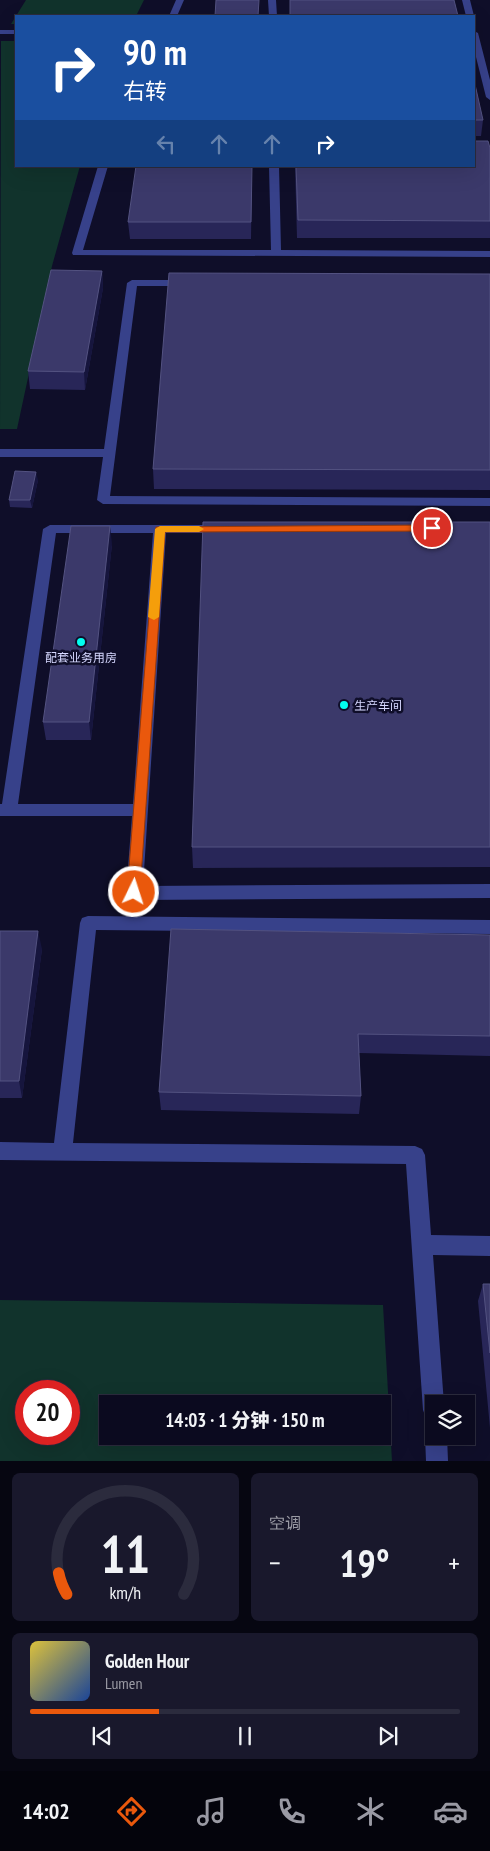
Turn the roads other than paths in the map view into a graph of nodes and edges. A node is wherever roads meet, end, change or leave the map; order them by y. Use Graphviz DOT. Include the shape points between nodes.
graph roads {
  1 [pos="180,0"];
  2 [pos="272,0"];
  3 [pos="466,0"];
  4 [pos="173,15"];
  5 [pos="272,15"];
  6 [pos="470,15"];
  7 [pos="0,32"];
  8 [pos="15,32"];
  9 [pos="475,42"];
  10 [pos="477,60"];
  11 [pos="490,97"];
  12 [pos="102,167"];
  13 [pos="274,167"];
  14 [pos="276,254"];
  15 [pos="490,254"];
  16 [pos="201,283"];
  17 [pos="0,453"];
  18 [pos="109,453"];
  19 [pos="490,502"];
  20 [pos="160,529"];
  21 [pos="238,529"];
  22 [pos="4,810"];
  23 [pos="140,810"];
  24 [pos="490,891"];
  25 [pos="490,927"];
  26 [pos="0,1151"];
  27 [pos="63,1151"];
  28 [pos="422,1245"];
  29 [pos="490,1246"];
  30 [pos="433,1395"];
  31 [pos="436,1445"];
  32 [pos="437,1461"];
  1 -- 4 [label="lane"];
  2 -- 5 [label="lane"];
  3 -- 6 [label="lane"];
  7 -- 8 [label="lane"];
  9 -- 10 [label="lane"];
  10 -- 11 [label="lane"];
  12 -- 14 [label="lane" via="77,253"];
  13 -- 14 [label="lane"];
  14 -- 15 [label="lane"];
  16 -- 18 [label="lane" via="132,283"];
  17 -- 18 [label="lane"];
  18 -- 19 [label="lane" via="103,500"];
  20 -- 21 [label="lane"];
  20 -- 22 [label="lane" via="50,529"];
  20 -- 23 [label="lane"];
  22 -- 23 [label="lane"];
  23 -- 24 [label="lane" via="134,892"];
  25 -- 27 [label="lane" via="88,923"];
  26 -- 27 [label="lane"];
  27 -- 28 [label="lane" via="415,1155"];
  28 -- 29 [label="lane"];
  28 -- 30 [label="lane"];
  31 -- 32 [label="lane"];
}
